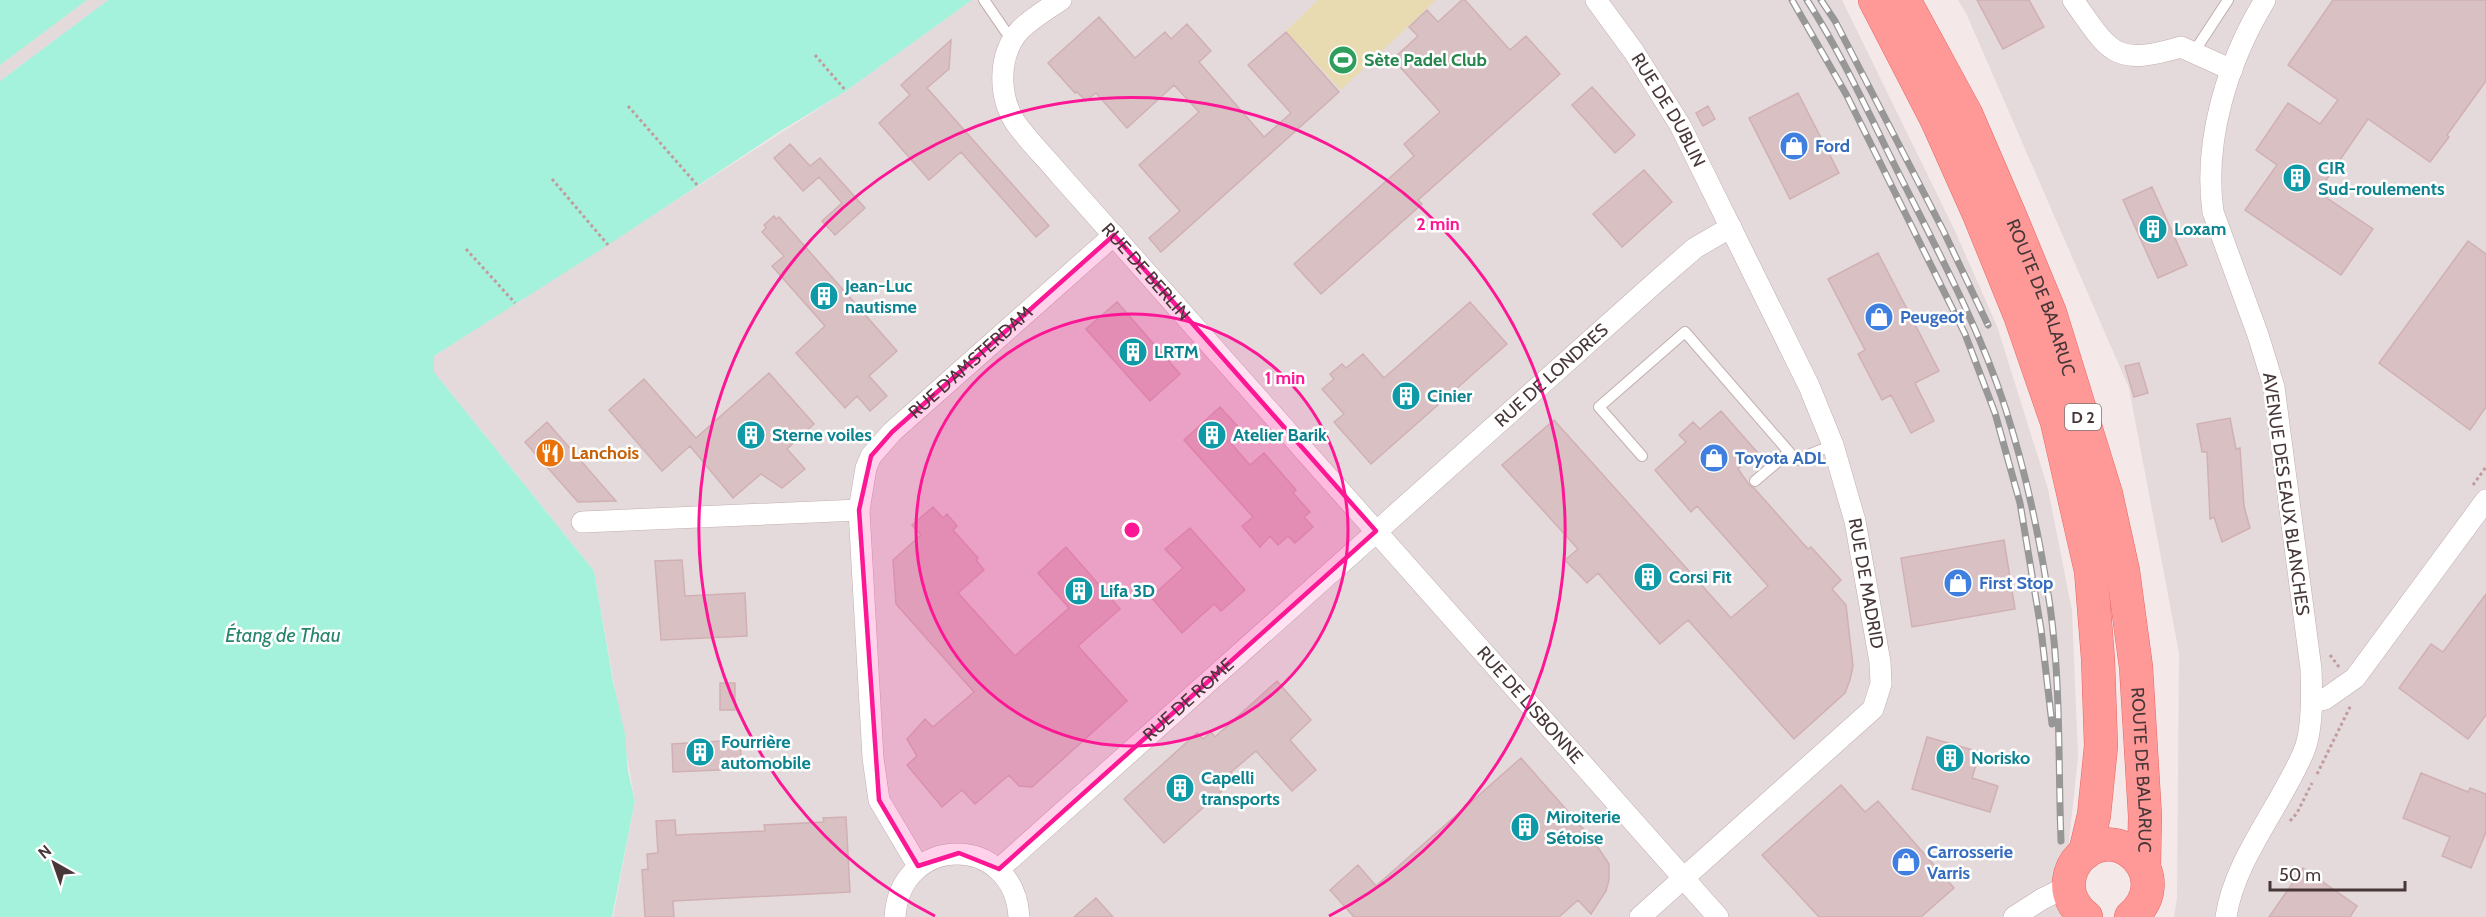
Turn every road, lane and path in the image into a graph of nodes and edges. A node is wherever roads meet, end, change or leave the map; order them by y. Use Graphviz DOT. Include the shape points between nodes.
graph roads {
  1 [pos="984,0"];
  2 [pos="1061,0"];
  3 [pos="1596,0"];
  4 [pos="1875,0"];
  5 [pos="1904,0"];
  6 [pos="2073,0"];
  7 [pos="2228,0"];
  8 [pos="2265,0"];
  9 [pos="1014,39"];
  10 [pos="2194,52"];
  11 [pos="815,55"];
  12 [pos="2232,70"];
  13 [pos="846,92"];
  14 [pos="628,106"];
  15 [pos="552,179"];
  16 [pos="698,186"];
  17 [pos="1731,227"];
  18 [pos="1114,235"];
  19 [pos="608,245"];
  20 [pos="466,249"];
  21 [pos="515,303"];
  22 [pos="1833,445"];
  23 [pos="1789,452"];
  24 [pos="1642,456"];
  25 [pos="2486,467"];
  26 [pos="1755,481"];
  27 [pos="2479,493"];
  28 [pos="859,510"];
  29 [pos="582,522"];
  30 [pos="1376,531"];
  31 [pos="2328,652"];
  32 [pos="2345,662"];
  33 [pos="2357,699"];
  34 [pos="2312,702"];
  35 [pos="2286,825"];
  36 [pos="2085,853"];
  37 [pos="2144,865"];
  38 [pos="918,866"];
  39 [pos="999,869"];
  40 [pos="1683,878"];
  41 [pos="2075,906"];
  42 [pos="2137,914"];
  43 [pos="895,917"];
  44 [pos="1019,917"];
  45 [pos="1640,917"];
  46 [pos="1718,917"];
  47 [pos="2014,917"];
  48 [pos="2226,917"];
  1 -- 9 [label="lane"];
  2 -- 9 [label="street, RUE DE BERLIN" via="1032,19"];
  3 -- 17 [label="street, RUE DE DUBLIN" via="1635,52 1680,125"];
  4 -- 36 [label="main road, ROUTE DE BALARUC / D 2" via="1937,120 1979,214 2057,422 2091,572 2098,659 2101,746 2094,815"];
  5 -- 37 [label="main road, ROUTE DE BALARUC / D 2" via="1966,114 2019,237 2050,313 2106,494 2123,571 2136,667"];
  6 -- 10 [label="street" via="2104,44 2122,54 2149,56 2181,47"];
  7 -- 10 [label="lane"];
  8 -- 12 [label="street, AVENUE DES EAUX BLANCHES"];
  9 -- 18 [label="street, RUE DE BERLIN" via="1003,69 1003,86 1015,122"];
  10 -- 12 [label="street"];
  11 -- 13 [label="path"];
  12 -- 34 [label="street, AVENUE DES EAUX BLANCHES" via="2215,138 2210,192 2213,212 2274,387 2312,669"];
  14 -- 16 [label="path"];
  15 -- 19 [label="path"];
  17 -- 22 [label="street, RUE DE MADRID" via="1809,386"];
  17 -- 30 [label="street, RUE DE LONDRES" via="1695,248"];
  18 -- 28 [label="street, RUE D'AMSTERDAM" via="892,432 871,456"];
  18 -- 30 [label="street, RUE DE BERLIN"];
  20 -- 21 [label="path"];
  22 -- 23 [label="lane" via="1796,460"];
  22 -- 40 [label="street, RUE DE MADRID" via="1855,521 1880,662 1878,698 1873,710"];
  23 -- 24 [label="lane" via="1684,332 1599,407"];
  23 -- 26 [label="lane"];
  25 -- 27 [label="path"];
  27 -- 34 [label="street" via="2355,678 2325,699"];
  28 -- 29 [label="street"];
  28 -- 38 [label="street, RUE D'AMSTERDAM" via="873,758 879,800"];
  30 -- 39 [label="street, RUE DE ROME"];
  30 -- 40 [label="street, RUE DE LISBONNE"];
  31 -- 32 [label="path" via="2340,668"];
  33 -- 35 [label="path" via="2297,813"];
  34 -- 48 [label="street, AVENUE DES EAUX BLANCHES" via="2305,749 2241,872"];
  36 -- 37 [label="main road" via="2094,847 2117,845 2137,856"];
  36 -- 41 [label="main road, D 2" via="2071,871"];
  37 -- 42 [label="main road, D 2" via="2148,887"];
  38 -- 39 [label="street" via="938,856 959,853 981,857"];
  38 -- 43 [label="street" via="904,882"];
  39 -- 44 [label="street" via="1011,884"];
  40 -- 45 [label="street, RUE DE MADRID"];
  40 -- 46 [label="street, RUE DE LISBONNE"];
  41 -- 47 [label="street" via="2042,899"];
}
